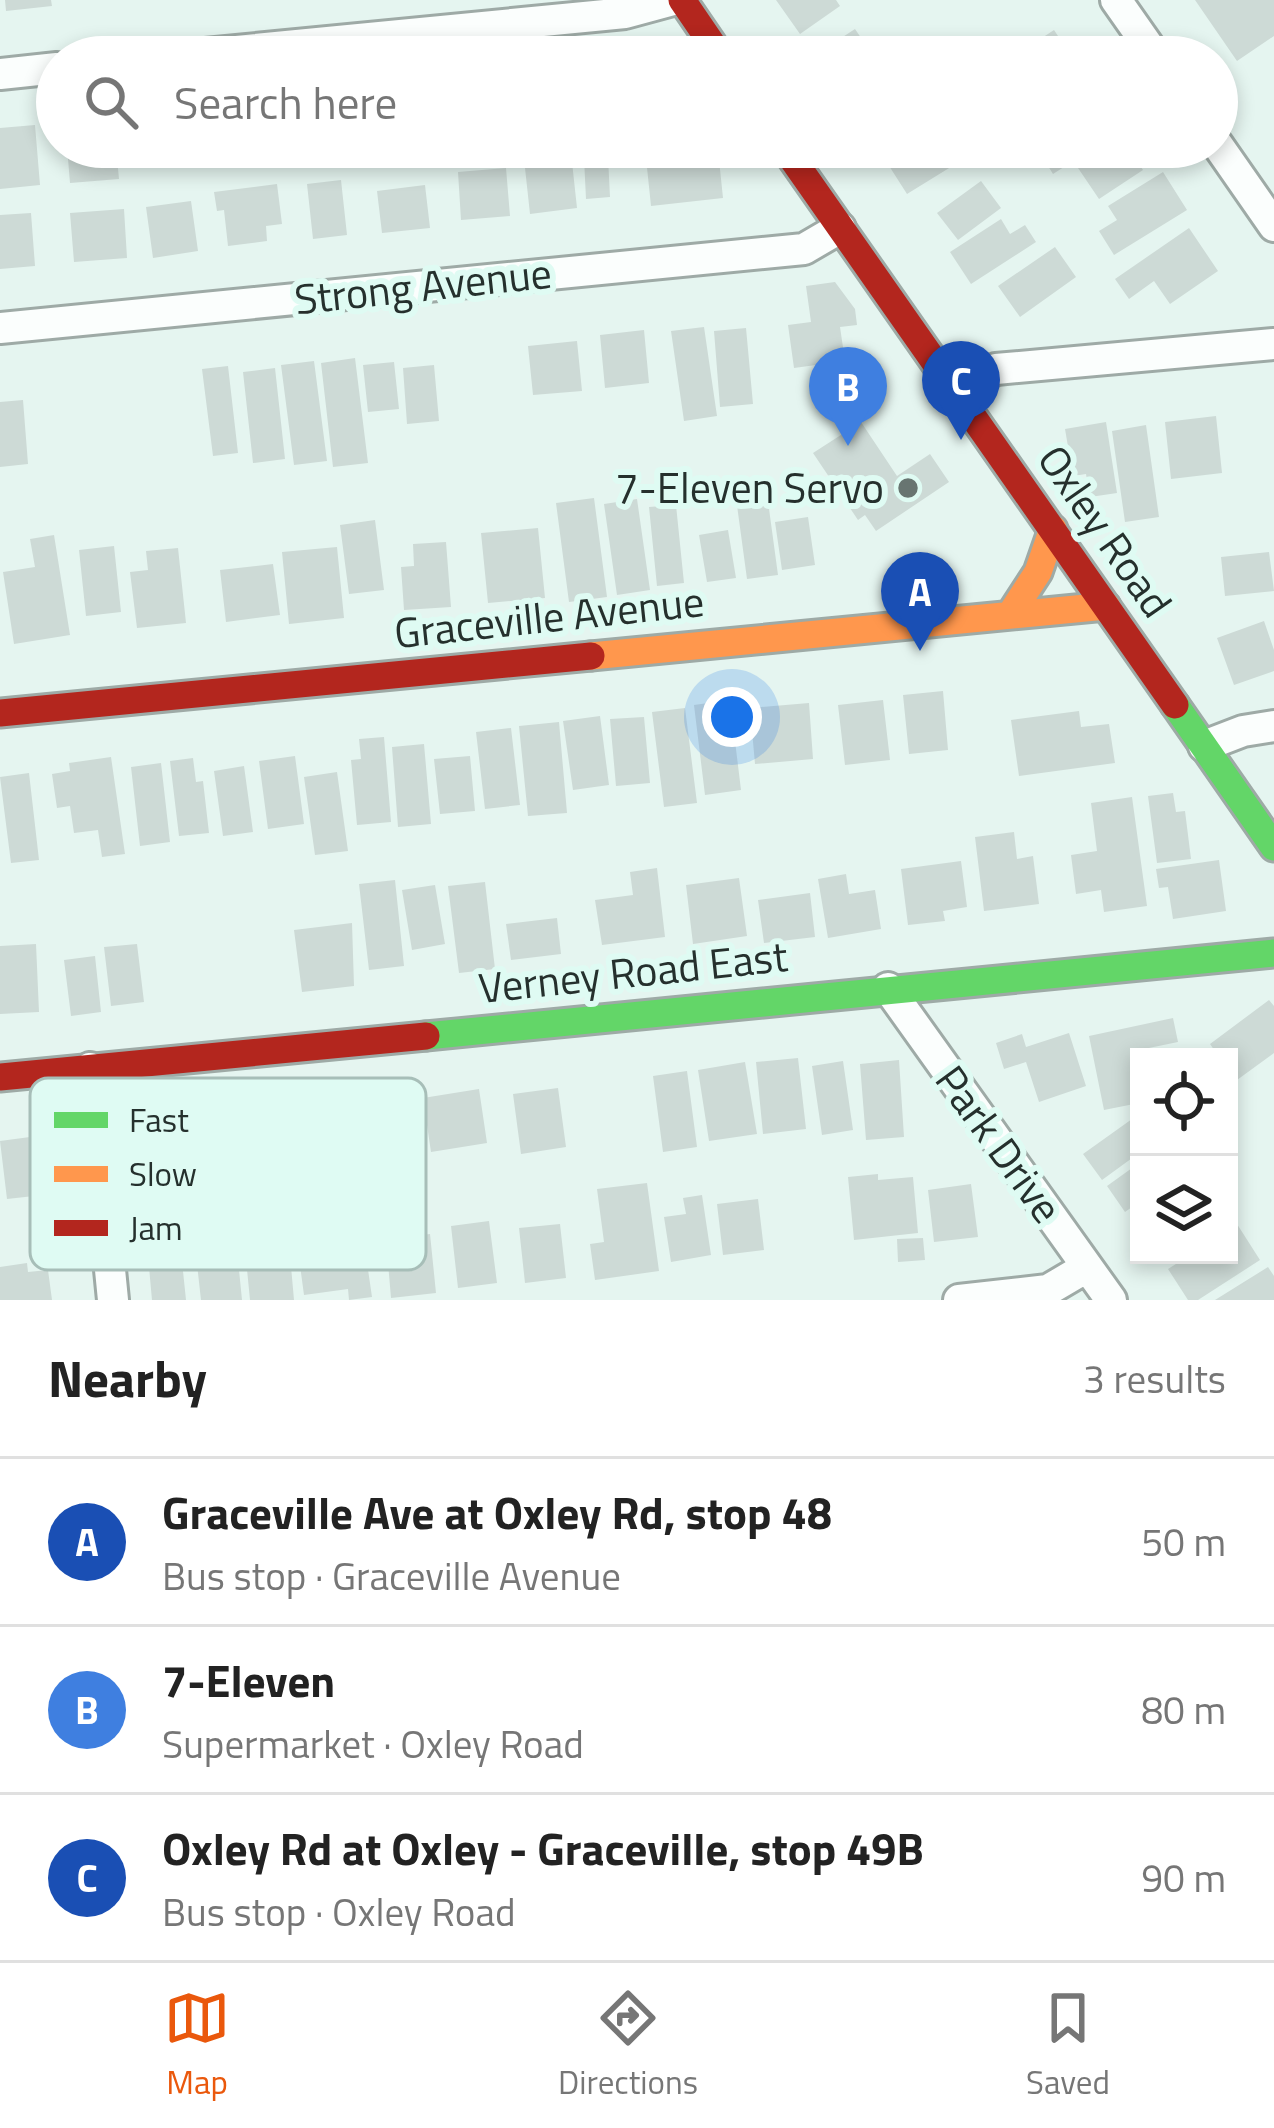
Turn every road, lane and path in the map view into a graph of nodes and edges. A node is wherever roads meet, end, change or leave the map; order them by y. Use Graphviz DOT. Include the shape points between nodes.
graph roads {
  1 [pos="677,0"];
  2 [pos="1116,0"];
  3 [pos="389,36"];
  4 [pos="705,36"];
  5 [pos="1141,36"];
  6 [pos="36,70"];
  7 [pos="0,74"];
  8 [pos="799,168"];
  9 [pos="1234,168"];
  10 [pos="1274,226"];
  11 [pos="840,228"];
  12 [pos="0,328"];
  13 [pos="1274,344"];
  14 [pos="954,389"];
  15 [pos="1053,529"];
  16 [pos="1106,606"];
  17 [pos="1010,615"];
  18 [pos="0,713"];
  19 [pos="1274,726"];
  20 [pos="1204,746"];
  21 [pos="1274,847"];
  22 [pos="1274,952"];
  23 [pos="888,988"];
  24 [pos="90,1068"];
  25 [pos="0,1077"];
  26 [pos="91,1078"];
  27 [pos="1087,1267"];
  28 [pos="110,1270"];
  29 [pos="113,1300"];
  30 [pos="959,1300"];
  31 [pos="1111,1300"];
  1 -- 3 [label="street" via="625,13"];
  1 -- 4 [label="main road"];
  2 -- 5 [label="street"];
  6 -- 7 [label="street"];
  8 -- 11 [label="main road, Oxley Road"];
  9 -- 10 [label="street"];
  11 -- 12 [label="street, Strong Avenue" via="804,249"];
  11 -- 14 [label="main road, Oxley Road"];
  13 -- 14 [label="street" via="996,369"];
  14 -- 15 [label="main road, Oxley Road"];
  15 -- 16 [label="main road, Oxley Road"];
  15 -- 17 [label="main road" via="1039,572"];
  16 -- 17 [label="main road, Graceville Avenue"];
  16 -- 20 [label="main road, Oxley Road"];
  17 -- 18 [label="main road, Graceville Avenue"];
  19 -- 20 [label="street"];
  20 -- 21 [label="main road, Oxley Road"];
  22 -- 23 [label="main road, Verney Road East"];
  23 -- 24 [label="main road, Verney Road East"];
  23 -- 27 [label="street, Park Drive"];
  24 -- 25 [label="main road, Verney Road East"];
  24 -- 26 [label="street"];
  27 -- 30 [label="street" via="1048,1291"];
  27 -- 31 [label="street, Park Drive"];
  28 -- 29 [label="street"];
}
